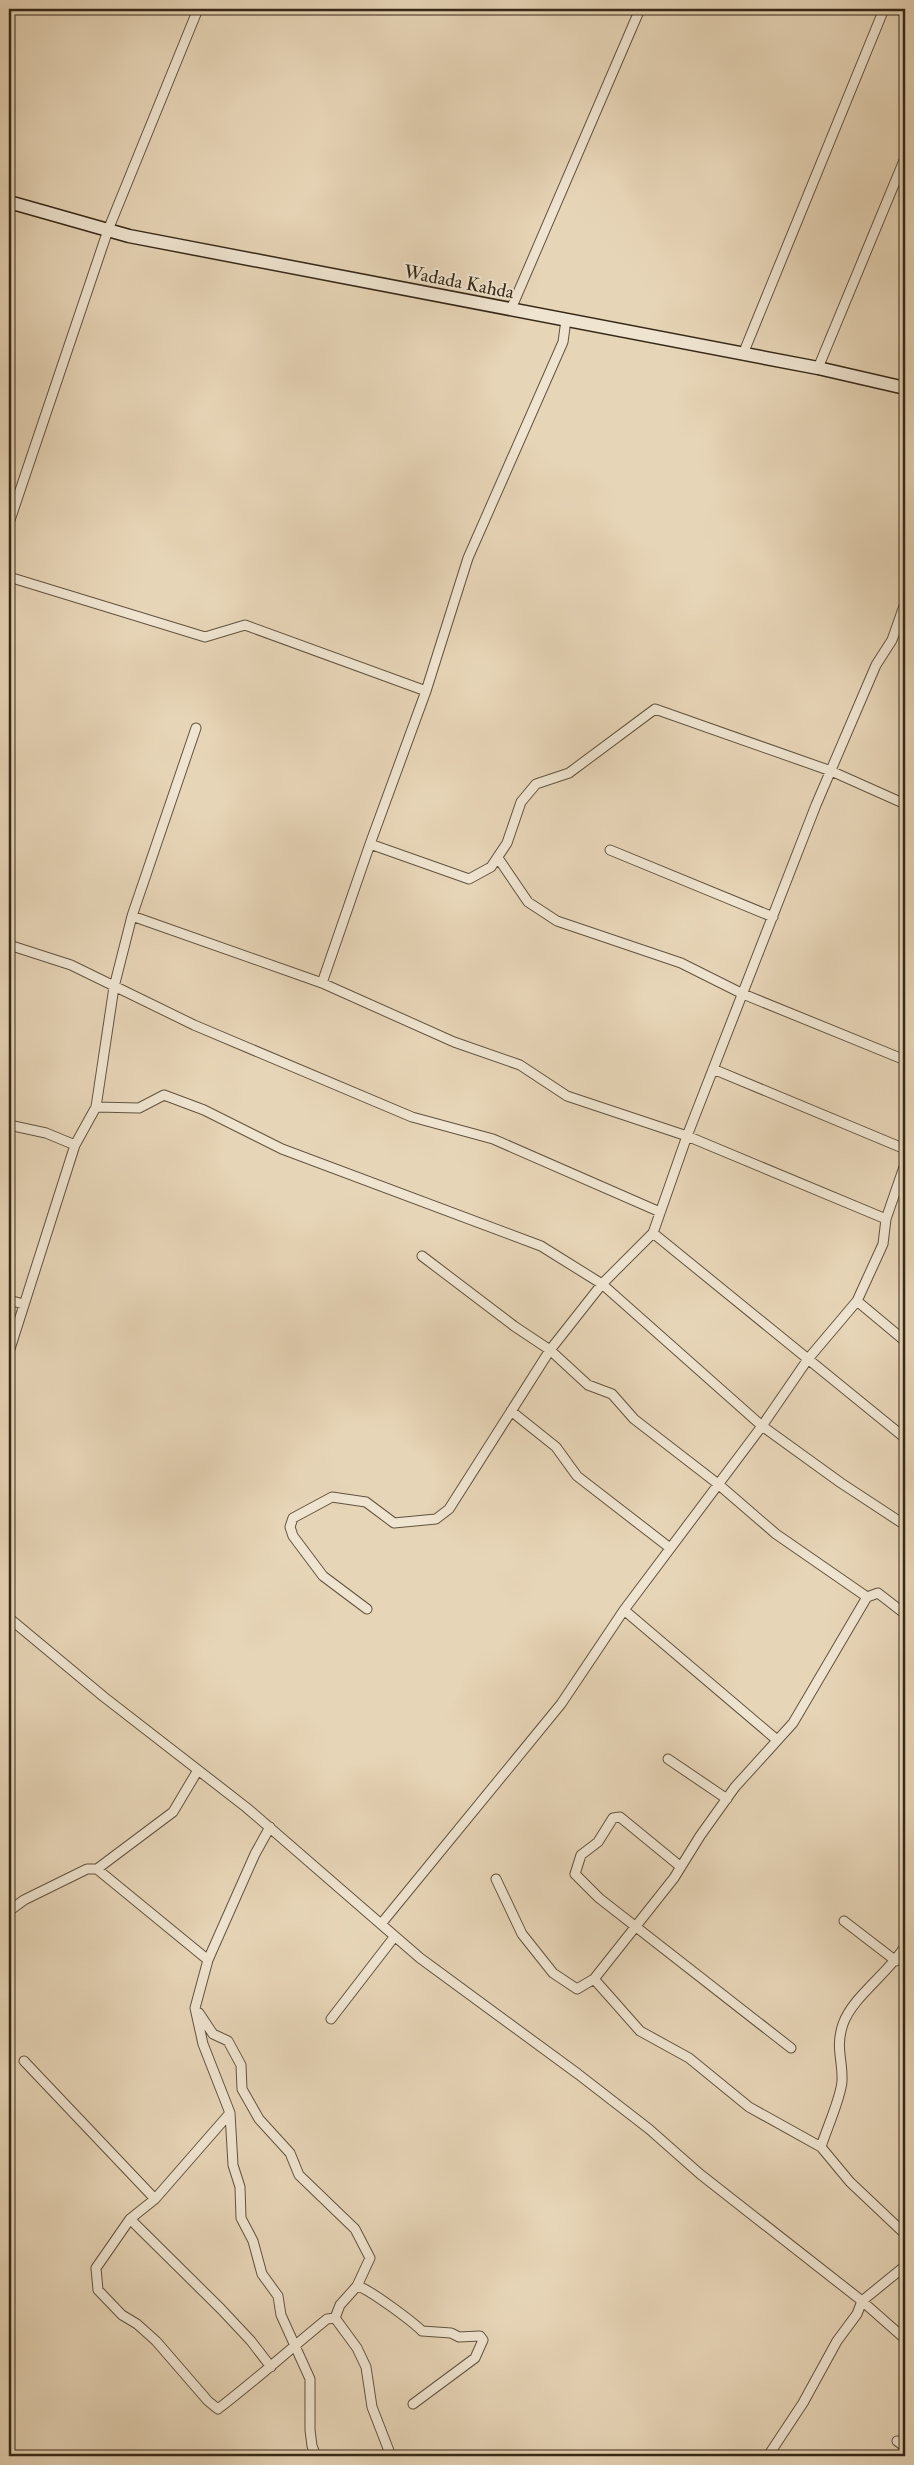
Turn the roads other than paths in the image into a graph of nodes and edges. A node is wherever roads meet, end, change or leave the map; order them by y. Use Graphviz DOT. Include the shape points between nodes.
graph roads {
  1 [pos="198,9"];
  2 [pos="640,9"];
  3 [pos="884,9"];
  4 [pos="905,158"];
  5 [pos="9,202"];
  6 [pos="108,230"];
  7 [pos="510,309"];
  8 [pos="566,320"];
  9 [pos="743,354"];
  10 [pos="818,368"];
  11 [pos="905,388"];
  12 [pos="9,523"];
  13 [pos="9,577"];
  14 [pos="905,603"];
  15 [pos="426,691"];
  16 [pos="196,728"];
  17 [pos="831,771"];
  18 [pos="905,804"];
  19 [pos="370,844"];
  20 [pos="610,850"];
  21 [pos="498,858"];
  22 [pos="132,916"];
  23 [pos="773,917"];
  24 [pos="9,945"];
  25 [pos="322,983"];
  26 [pos="114,987"];
  27 [pos="743,994"];
  28 [pos="905,1060"];
  29 [pos="713,1069"];
  30 [pos="96,1106"];
  31 [pos="9,1125"];
  32 [pos="687,1136"];
  33 [pos="75,1145"];
  34 [pos="905,1149"];
  35 [pos="905,1164"];
  36 [pos="660,1212"];
  37 [pos="886,1220"];
  38 [pos="653,1233"];
  39 [pos="422,1256"];
  40 [pos="602,1284"];
  41 [pos="9,1300"];
  42 [pos="857,1301"];
  43 [pos="23,1304"];
  44 [pos="905,1341"];
  45 [pos="550,1350"];
  46 [pos="9,1352"];
  47 [pos="808,1359"];
  48 [pos="511,1410"];
  49 [pos="762,1426"];
  50 [pos="905,1438"];
  51 [pos="718,1484"];
  52 [pos="905,1525"];
  53 [pos="670,1548"];
  54 [pos="867,1597"];
  55 [pos="367,1608"];
  56 [pos="624,1610"];
  57 [pos="905,1614"];
  58 [pos="9,1618"];
  59 [pos="777,1740"];
  60 [pos="668,1759"];
  61 [pos="198,1770"];
  62 [pos="727,1799"];
  63 [pos="270,1827"];
  64 [pos="681,1867"];
  65 [pos="97,1869"];
  66 [pos="496,1879"];
  67 [pos="9,1912"];
  68 [pos="844,1921"];
  69 [pos="381,1924"];
  70 [pos="635,1926"];
  71 [pos="395,1936"];
  72 [pos="905,1946"];
  73 [pos="208,1960"];
  74 [pos="896,1961"];
  75 [pos="594,1979"];
  76 [pos="195,2008"];
  77 [pos="331,2019"];
  78 [pos="791,2048"];
  79 [pos="24,2061"];
  80 [pos="230,2113"];
  81 [pos="821,2148"];
  82 [pos="155,2199"];
  83 [pos="130,2219"];
  84 [pos="905,2234"];
  85 [pos="905,2266"];
  86 [pos="358,2286"];
  87 [pos="862,2301"];
  88 [pos="335,2318"];
  89 [pos="905,2339"];
  90 [pos="295,2347"];
  91 [pos="271,2367"];
  92 [pos="413,2404"];
  93 [pos="897,2441"];
  94 [pos="905,2447"];
  95 [pos="316,2456"];
  96 [pos="390,2456"];
  97 [pos="768,2456"];
  1 -- 6 [label="street"];
  2 -- 7 [label="street"];
  3 -- 9 [label="street"];
  4 -- 10 [label="street"];
  5 -- 6 [label="main road, Wadada Kahda"];
  6 -- 7 [label="main road, Wadada Kahda"];
  6 -- 12 [label="street"];
  7 -- 8 [label="main road, Wadada Kahda"];
  8 -- 9 [label="main road, Wadada Kahda"];
  8 -- 15 [label="street" via="563,342 468,558"];
  9 -- 10 [label="main road, Wadada Kahda"];
  10 -- 11 [label="main road, Wadada Kahda"];
  13 -- 15 [label="street" via="205,637 245,625"];
  14 -- 17 [label="street" via="892,640 876,665"];
  15 -- 19 [label="street"];
  16 -- 22 [label="street"];
  17 -- 18 [label="street"];
  17 -- 21 [label="street" via="656,709 569,773 536,784 521,802 507,843"];
  17 -- 23 [label="street"];
  19 -- 21 [label="street" via="468,880 491,867"];
  19 -- 25 [label="street"];
  20 -- 23 [label="street"];
  21 -- 27 [label="street" via="528,902 557,920 681,963"];
  22 -- 25 [label="street"];
  22 -- 26 [label="street"];
  23 -- 27 [label="street"];
  24 -- 26 [label="street" via="72,965"];
  25 -- 32 [label="street" via="454,1042 520,1065 567,1096"];
  26 -- 30 [label="street"];
  26 -- 36 [label="street" via="194,1025 412,1117 493,1139"];
  27 -- 28 [label="street"];
  27 -- 29 [label="street"];
  29 -- 32 [label="street"];
  29 -- 34 [label="street"];
  30 -- 33 [label="street"];
  30 -- 40 [label="street" via="139,1108 164,1095 204,1110 282,1149 542,1246"];
  31 -- 33 [label="street" via="46,1133"];
  32 -- 36 [label="street"];
  32 -- 37 [label="street"];
  33 -- 43 [label="street"];
  35 -- 37 [label="street"];
  36 -- 38 [label="street"];
  37 -- 42 [label="street" via="883,1244"];
  38 -- 40 [label="street"];
  38 -- 47 [label="street"];
  39 -- 45 [label="street"];
  40 -- 45 [label="street"];
  40 -- 49 [label="street"];
  41 -- 43 [label="street"];
  42 -- 44 [label="street"];
  42 -- 47 [label="street"];
  43 -- 46 [label="street"];
  45 -- 48 [label="street"];
  45 -- 51 [label="street" via="588,1385 612,1394 634,1419"];
  47 -- 49 [label="street"];
  47 -- 50 [label="street"];
  48 -- 53 [label="street" via="556,1447 577,1476"];
  48 -- 55 [label="street" via="448,1509 436,1519 394,1523 366,1502 332,1497 293,1518 290,1527 293,1536 323,1576"];
  49 -- 51 [label="street"];
  49 -- 52 [label="street"];
  51 -- 53 [label="street"];
  51 -- 54 [label="street" via="776,1534"];
  53 -- 56 [label="street"];
  54 -- 57 [label="street" via="878,1594"];
  54 -- 59 [label="street" via="793,1723"];
  56 -- 59 [label="street"];
  56 -- 69 [label="street" via="561,1704"];
  58 -- 61 [label="street"];
  59 -- 62 [label="street"];
  60 -- 62 [label="street"];
  61 -- 63 [label="street"];
  61 -- 65 [label="street" via="173,1812"];
  62 -- 64 [label="street"];
  63 -- 69 [label="street"];
  63 -- 73 [label="street"];
  64 -- 70 [label="street"];
  64 -- 70 [label="street" via="620,1816 613,1818 598,1842 581,1855 575,1874"];
  65 -- 67 [label="street" via="87,1869 24,1900"];
  65 -- 73 [label="street"];
  66 -- 75 [label="street" via="522,1934 553,1974 577,1989"];
  68 -- 74 [label="street"];
  69 -- 71 [label="street"];
  70 -- 75 [label="street"];
  70 -- 78 [label="street"];
  71 -- 77 [label="street"];
  71 -- 87 [label="street" via="649,2129 700,2174"];
  72 -- 74 [label="street"];
  73 -- 76 [label="street"];
  74 -- 81 [label="street" via="858,2002 844,2023 838,2049 842,2082"];
  75 -- 81 [label="street" via="640,2031 689,2058 749,2107"];
  76 -- 80 [label="street" via="203,2044"];
  76 -- 86 [label="street" via="213,2034 228,2041 241,2065 242,2089 259,2119 290,2153 299,2175 355,2230 370,2258"];
  79 -- 82 [label="street"];
  80 -- 82 [label="street"];
  80 -- 90 [label="street" via="241,2218 253,2241 262,2274 278,2296 281,2315"];
  81 -- 84 [label="street" via="850,2182"];
  82 -- 83 [label="street"];
  83 -- 91 [label="street" via="221,2309"];
  83 -- 91 [label="street" via="96,2268 98,2290 156,2341 218,2409"];
  85 -- 87 [label="street"];
  86 -- 88 [label="street" via="340,2305"];
  86 -- 92 [label="street" via="366,2288 422,2331 450,2333 459,2337 480,2336 483,2340 475,2358"];
  87 -- 89 [label="street"];
  87 -- 97 [label="street" via="804,2403"];
  88 -- 90 [label="street" via="327,2319"];
  88 -- 96 [label="street" via="357,2348 366,2367 372,2407"];
  90 -- 91 [label="street"];
  90 -- 95 [label="street" via="310,2379 310,2430"];
  93 -- 94 [label="street"];
}
